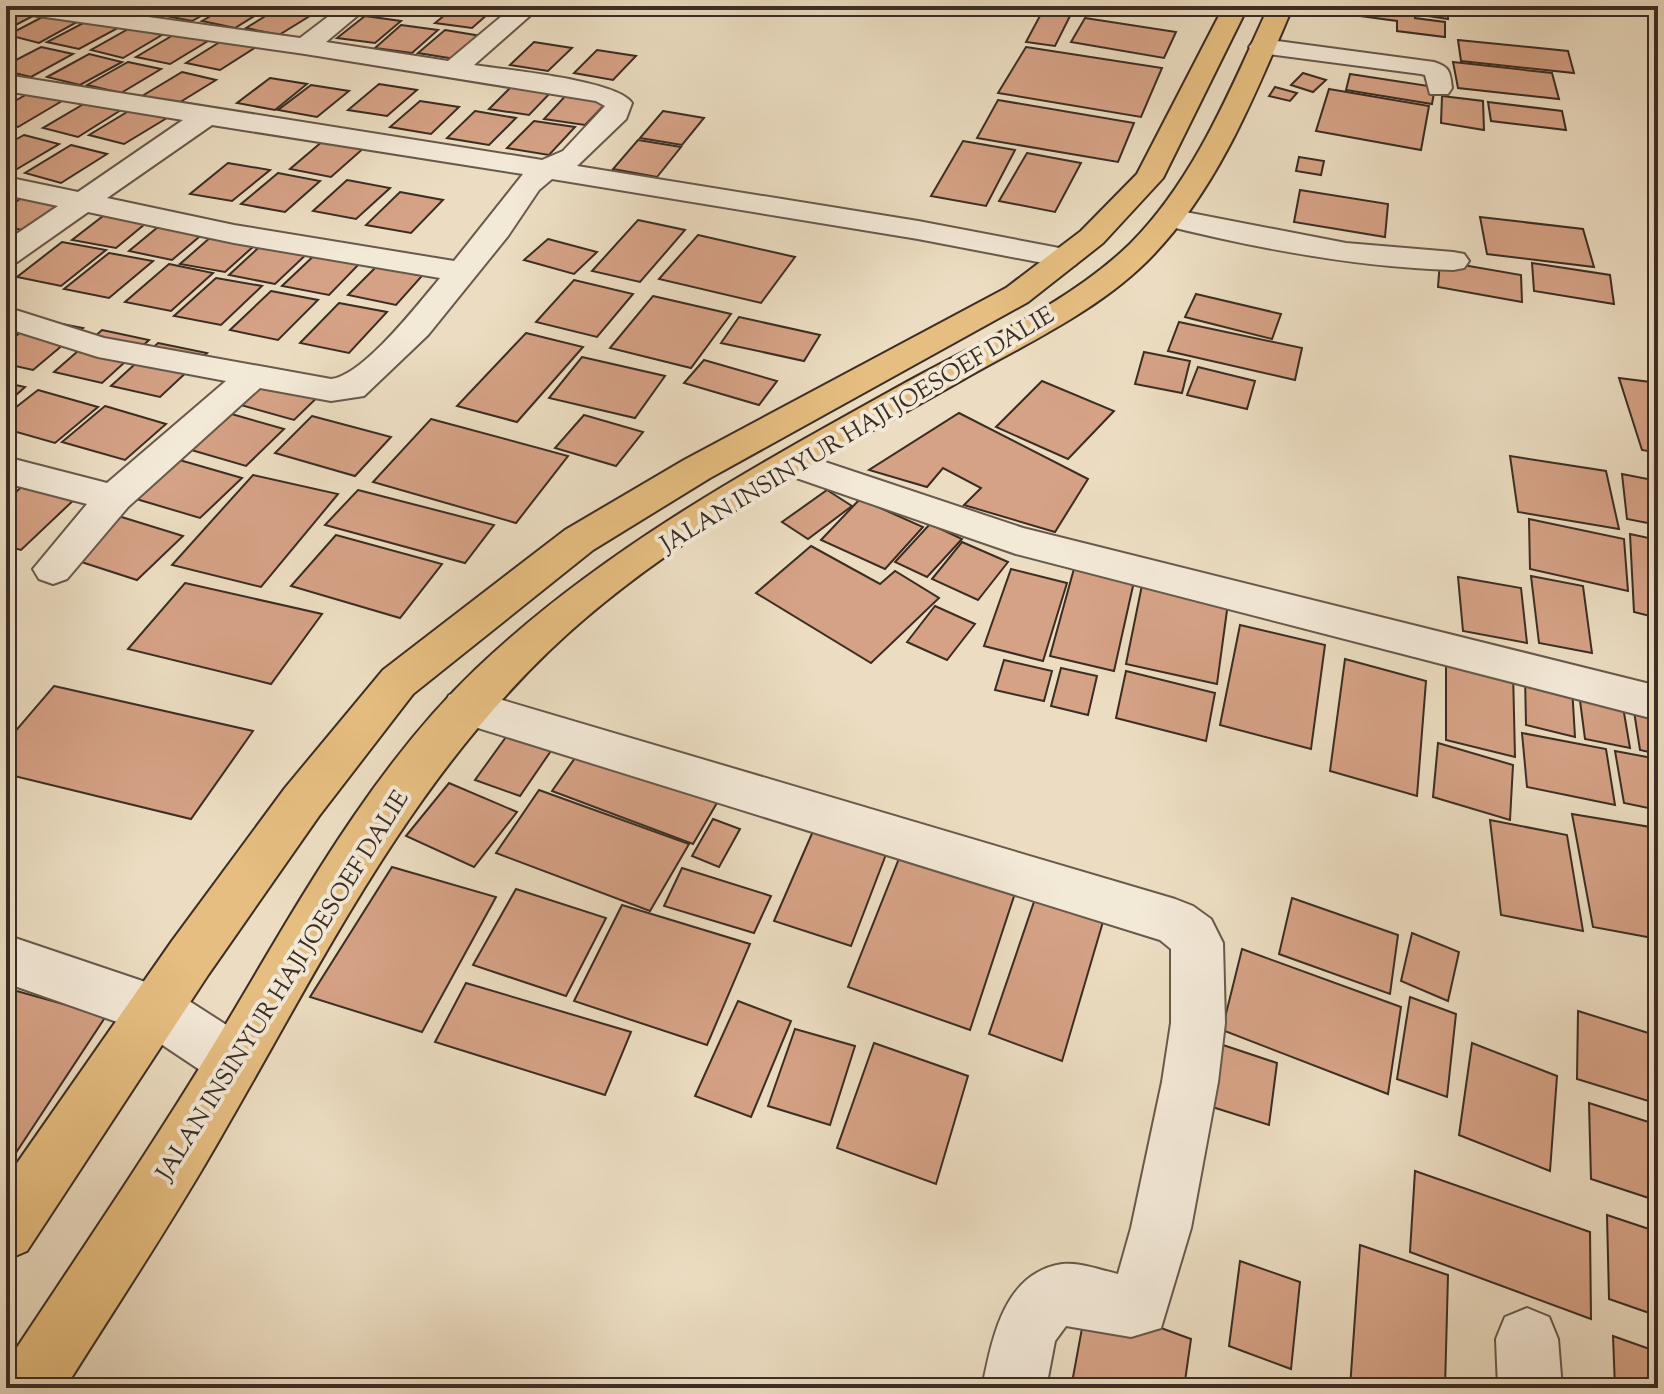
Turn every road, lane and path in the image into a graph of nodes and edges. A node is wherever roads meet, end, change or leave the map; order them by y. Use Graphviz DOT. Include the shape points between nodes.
graph roads {
  1 [pos="17,6"];
  2 [pos="357,6"];
  3 [pos="529,6"];
  4 [pos="1236,6"];
  5 [pos="1281,6"];
  6 [pos="305,46"];
  7 [pos="1262,47"];
  8 [pos="453,70"];
  9 [pos="6,83"];
  10 [pos="1439,88"];
  11 [pos="206,117"];
  12 [pos="546,169"];
  13 [pos="582,173"];
  14 [pos="6,186"];
  15 [pos="83,202"];
  16 [pos="1170,218"];
  17 [pos="497,230"];
  18 [pos="6,255"];
  19 [pos="1064,258"];
  20 [pos="1453,261"];
  21 [pos="462,272"];
  22 [pos="6,317"];
  23 [pos="254,375"];
  24 [pos="792,463"];
  25 [pos="6,470"];
  26 [pos="114,498"];
  27 [pos="53,569"];
  28 [pos="1658,703"];
  29 [pos="465,707"];
  30 [pos="6,959"];
  31 [pos="156,1010"];
  32 [pos="234,1061"];
  33 [pos="6,1230"];
  34 [pos="28,1388"];
  35 [pos="1014,1388"];
  1 -- 6 [label="street"];
  2 -- 6 [label="street"];
  3 -- 8 [label="street"];
  4 -- 19 [label="main road, JALAN INSINYUR HAJI JOESOEF DALIE" via="1149,178"];
  5 -- 7 [label="main road, JALAN INSINYUR HAJI JOESOEF DALIE"];
  6 -- 8 [label="street"];
  7 -- 10 [label="street" via="1425,67 1437,71"];
  7 -- 16 [label="main road, JALAN INSINYUR HAJI JOESOEF DALIE" via="1208,160"];
  8 -- 12 [label="street" via="603,94 619,103 616,113 573,157"];
  9 -- 11 [label="street"];
  11 -- 12 [label="street"];
  11 -- 15 [label="street"];
  12 -- 13 [label="street"];
  12 -- 17 [label="street"];
  13 -- 17 [label="street"];
  13 -- 19 [label="street"];
  14 -- 15 [label="street"];
  15 -- 18 [label="street"];
  15 -- 21 [label="street" via="234,234"];
  16 -- 20 [label="street" via="1335,251"];
  16 -- 24 [label="main road, JALAN INSINYUR HAJI JOESOEF DALIE" via="1140,252 1053,314"];
  17 -- 21 [label="street"];
  19 -- 31 [label="main road, JALAN INSINYUR HAJI JOESOEF DALIE" via="1017,295 697,469 579,540 398,682 302,802"];
  21 -- 23 [label="street" via="416,328 352,388 331,390"];
  22 -- 23 [label="street" via="98,347"];
  23 -- 26 [label="street"];
  24 -- 28 [label="street" via="1016,540"];
  24 -- 29 [label="main road, JALAN INSINYUR HAJI JOESOEF DALIE" via="610,579 539,635"];
  25 -- 26 [label="street"];
  26 -- 27 [label="street"];
  29 -- 32 [label="main road, JALAN INSINYUR HAJI JOESOEF DALIE" via="365,843"];
  29 -- 35 [label="street" via="1175,922 1193,935 1198,1023 1190,1082 1161,1228 1139,1306 1073,1294 1045,1301 1031,1317"];
  30 -- 31 [label="street"];
  31 -- 32 [label="street"];
  31 -- 33 [label="main road, JALAN INSINYUR HAJI JOESOEF DALIE"];
  32 -- 34 [label="main road, JALAN INSINYUR HAJI JOESOEF DALIE"];
}
